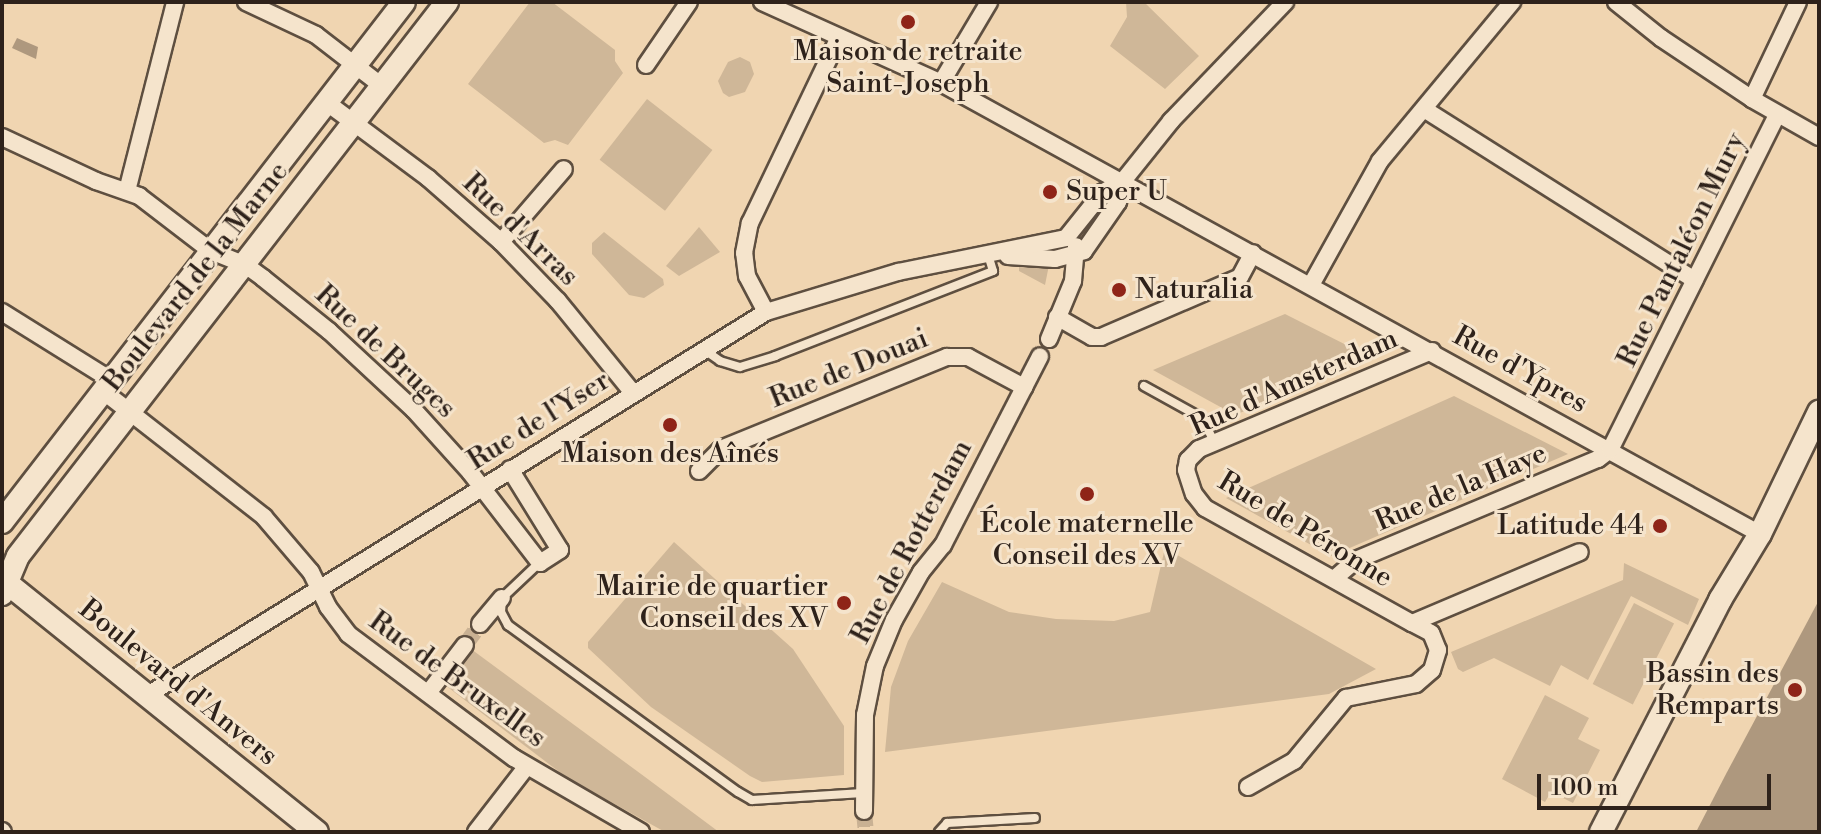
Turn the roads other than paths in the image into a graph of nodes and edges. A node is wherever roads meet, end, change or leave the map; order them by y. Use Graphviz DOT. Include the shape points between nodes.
graph roads {
  1 [pos="175,2"];
  2 [pos="246,2"];
  3 [pos="404,2"];
  4 [pos="447,2"];
  5 [pos="689,2"];
  6 [pos="762,2"];
  7 [pos="989,2"];
  8 [pos="1285,2"];
  9 [pos="1512,2"];
  10 [pos="1616,2"];
  11 [pos="1798,2"];
  12 [pos="839,37"];
  13 [pos="646,65"];
  14 [pos="354,66"];
  15 [pos="941,83"];
  16 [pos="382,86"];
  17 [pos="1752,99"];
  18 [pos="326,102"];
  19 [pos="1424,109"];
  20 [pos="1777,115"];
  21 [pos="354,121"];
  22 [pos="2,137"];
  23 [pos="1819,137"];
  24 [pos="564,169"];
  25 [pos="1123,181"];
  26 [pos="127,191"];
  27 [pos="1079,225"];
  28 [pos="501,242"];
  29 [pos="211,251"];
  30 [pos="1253,253"];
  31 [pos="1076,254"];
  32 [pos="988,255"];
  33 [pos="244,264"];
  34 [pos="1695,280"];
  35 [pos="1311,285"];
  36 [pos="2,312"];
  37 [pos="766,312"];
  38 [pos="1057,317"];
  39 [pos="1049,339"];
  40 [pos="703,349"];
  41 [pos="1432,351"];
  42 [pos="1040,356"];
  43 [pos="107,386"];
  44 [pos="1144,386"];
  45 [pos="1024,387"];
  46 [pos="633,393"];
  47 [pos="129,412"];
  48 [pos="1819,412"];
  49 [pos="1215,443"];
  50 [pos="1610,450"];
  51 [pos="510,469"];
  52 [pos="1186,470"];
  53 [pos="699,471"];
  54 [pos="480,488"];
  55 [pos="2,522"];
  56 [pos="1760,534"];
  57 [pos="1580,552"];
  58 [pos="540,563"];
  59 [pos="1334,579"];
  60 [pos="3,586"];
  61 [pos="320,589"];
  62 [pos="502,598"];
  63 [pos="1412,623"];
  64 [pos="480,624"];
  65 [pos="465,645"];
  66 [pos="432,688"];
  67 [pos="146,696"];
  68 [pos="527,766"];
  69 [pos="1248,787"];
  70 [pos="863,793"];
  71 [pos="864,811"];
  72 [pos="1035,818"];
  73 [pos="317,832"];
  74 [pos="476,832"];
  75 [pos="641,832"];
  76 [pos="939,832"];
  77 [pos="1601,832"];
  1 -- 26 [label="street"];
  2 -- 14 [label="street" via="309,31"];
  3 -- 14 [label="street, Boulevard de la Marne"];
  4 -- 16 [label="street, Boulevard de la Marne"];
  5 -- 13 [label="street"];
  6 -- 12 [label="street, Rue d'Ypres"];
  7 -- 15 [label="street"];
  8 -- 25 [label="street" via="1171,121"];
  9 -- 19 [label="street"];
  10 -- 17 [label="street"];
  11 -- 17 [label="street"];
  12 -- 15 [label="street, Rue d'Ypres"];
  12 -- 37 [label="street" via="750,223 744,253 747,276"];
  14 -- 16 [label="street"];
  14 -- 18 [label="street, Boulevard de la Marne"];
  15 -- 25 [label="street, Rue d'Ypres"];
  16 -- 21 [label="street, Boulevard de la Marne"];
  17 -- 20 [label="street"];
  18 -- 21 [label="street, Rue d'Arras"];
  18 -- 29 [label="street, Boulevard de la Marne"];
  19 -- 34 [label="street"];
  19 -- 35 [label="street" via="1380,161"];
  20 -- 23 [label="street"];
  20 -- 34 [label="street, Rue Pantaléon Mury"];
  21 -- 28 [label="street, Rue d'Arras"];
  21 -- 33 [label="street, Boulevard de la Marne"];
  22 -- 26 [label="street, Rue de Bruges"];
  24 -- 28 [label="street"];
  25 -- 27 [label="street, Rue de l'Yser" via="1102,193"];
  25 -- 30 [label="street, Rue d'Ypres"];
  25 -- 31 [label="street" via="1118,202 1090,245"];
  26 -- 29 [label="street, Rue de Bruges"];
  27 -- 31 [label="street"];
  27 -- 32 [label="street, Rue de l'Yser" via="1052,243"];
  28 -- 46 [label="street, Rue d'Arras" via="558,301"];
  29 -- 33 [label="street, Rue de Bruges"];
  29 -- 43 [label="street, Boulevard de la Marne"];
  30 -- 35 [label="street, Rue d'Ypres"];
  30 -- 38 [label="street" via="1240,277 1101,337"];
  31 -- 32 [label="street, Rue de l'Yser" via="1055,259"];
  31 -- 38 [label="street" via="1073,281"];
  32 -- 37 [label="street, Rue de l'Yser" via="898,272"];
  32 -- 40 [label="lane" via="993,271 775,356 740,367"];
  33 -- 47 [label="street, Boulevard de la Marne"];
  33 -- 54 [label="street, Rue de Bruges" via="372,369"];
  34 -- 50 [label="street, Rue Pantaléon Mury"];
  35 -- 41 [label="street, Rue d'Ypres"];
  36 -- 43 [label="street, Rue de Bruxelles"];
  37 -- 40 [label="street, Rue de l'Yser"];
  38 -- 39 [label="street"];
  40 -- 46 [label="street, Rue de l'Yser"];
  41 -- 49 [label="street, Rue d'Amsterdam"];
  41 -- 50 [label="street, Rue d'Ypres"];
  42 -- 45 [label="street, Rue de Rotterdam"];
  43 -- 47 [label="street, Rue de Bruxelles"];
  43 -- 55 [label="street, Boulevard de la Marne"];
  44 -- 49 [label="lane" via="1202,418"];
  45 -- 53 [label="street, Rue de Douai" via="968,357 953,355 721,449"];
  45 -- 70 [label="street, Rue de Rotterdam" via="943,545 894,620 875,666 865,715"];
  46 -- 51 [label="street, Rue de l'Yser"];
  47 -- 60 [label="street, Boulevard de la Marne" via="18,556"];
  47 -- 61 [label="street, Rue de Bruxelles" via="264,517"];
  48 -- 56 [label="street"];
  49 -- 52 [label="street, Rue d'Amsterdam" via="1199,449"];
  50 -- 56 [label="street, Rue d'Ypres"];
  50 -- 59 [label="street, Rue de la Haye" via="1356,560"];
  51 -- 54 [label="street, Rue de l'Yser"];
  51 -- 58 [label="street" via="560,550"];
  52 -- 59 [label="street, Rue de Péronne" via="1205,508"];
  54 -- 58 [label="street, Rue de Bruges"];
  54 -- 61 [label="street, Rue de l'Yser"];
  56 -- 77 [label="street" via="1720,600"];
  57 -- 63 [label="street, Rue de Péronne"];
  58 -- 62 [label="lane"];
  59 -- 63 [label="street, Rue de Péronne"];
  60 -- 67 [label="street, Boulevard d'Anvers"];
  61 -- 67 [label="street, Rue de l'Yser"];
  61 -- 68 [label="street, Rue de Bruxelles" via="348,634"];
  62 -- 64 [label="street"];
  62 -- 70 [label="lane" via="501,612 508,625 752,800"];
  63 -- 69 [label="street, Rue de Péronne" via="1431,633 1438,650 1432,670 1416,684 1346,698 1294,761"];
  65 -- 66 [label="street"];
  67 -- 73 [label="street, Boulevard d'Anvers"];
  68 -- 74 [label="street"];
  68 -- 75 [label="street, Rue de Bruxelles"];
  70 -- 71 [label="street, Rue de Rotterdam"];
  72 -- 76 [label="lane" via="947,823"];
}
